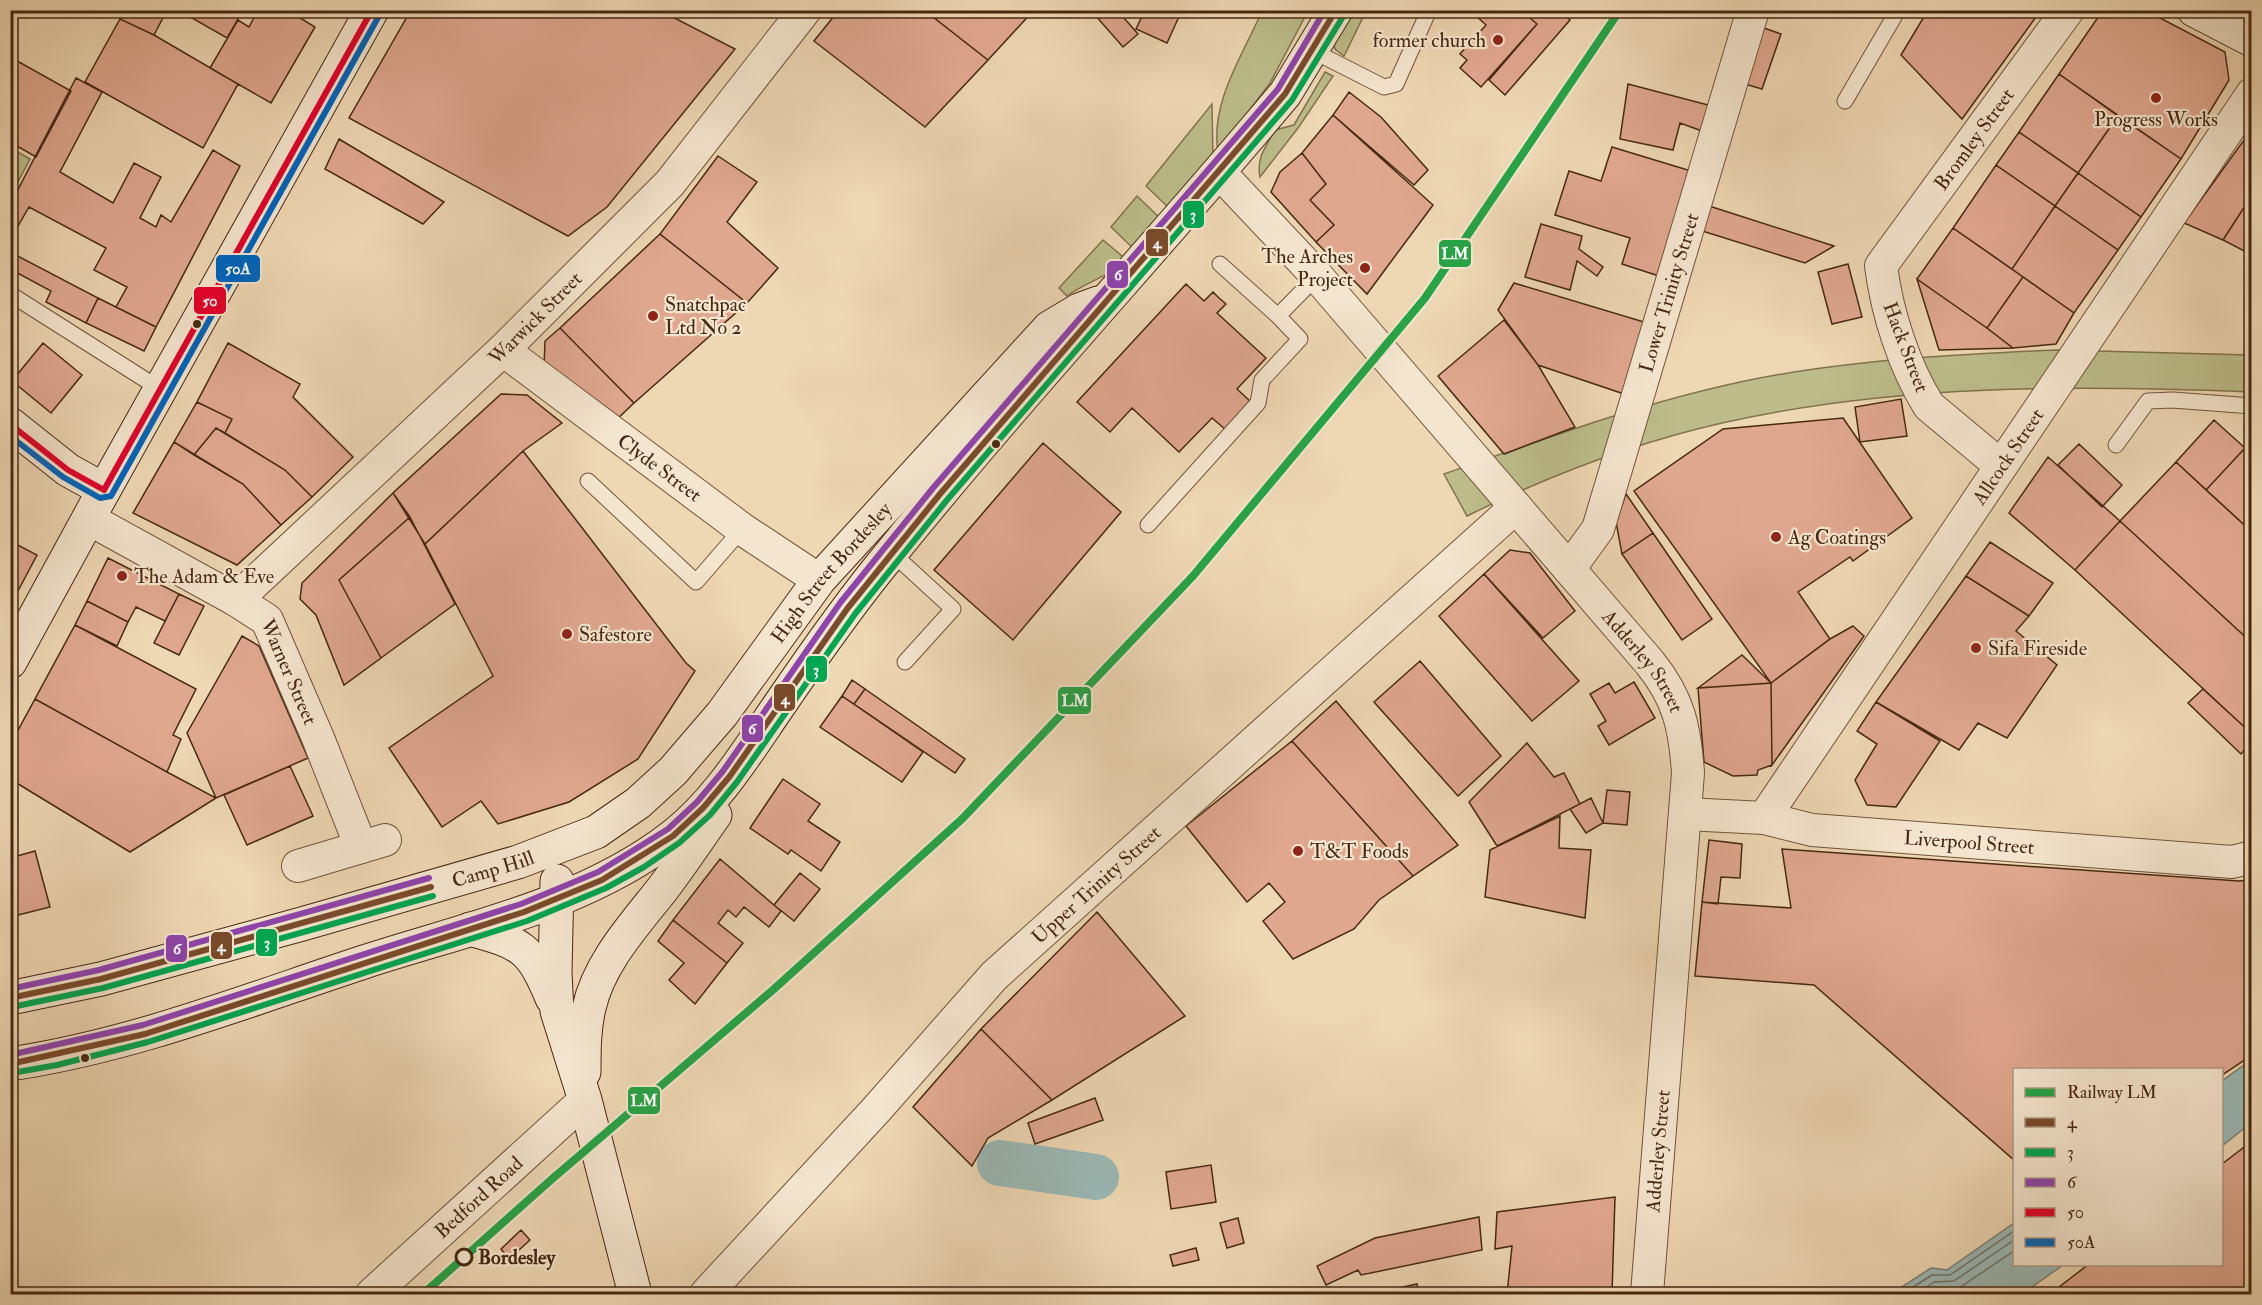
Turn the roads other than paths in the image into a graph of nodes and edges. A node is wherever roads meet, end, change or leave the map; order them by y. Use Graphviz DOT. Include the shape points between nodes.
graph roads {
  1 [pos="804,10"];
  2 [pos="1336,10"];
  3 [pos="1429,10"];
  4 [pos="1753,10"];
  5 [pos="1898,10"];
  6 [pos="2068,10"];
  7 [pos="2194,10"];
  8 [pos="362,14"];
  9 [pos="2252,40"];
  10 [pos="1313,51"];
  11 [pos="2252,94"];
  12 [pos="1845,101"];
  13 [pos="1220,172"];
  14 [pos="1220,264"];
  15 [pos="1881,266"];
  16 [pos="1317,276"];
  17 [pos="10,294"];
  18 [pos="1108,300"];
  19 [pos="1278,316"];
  20 [pos="503,350"];
  21 [pos="160,389"];
  22 [pos="2252,406"];
  23 [pos="10,424"];
  24 [pos="2116,445"];
  25 [pos="2001,466"];
  26 [pos="588,481"];
  27 [pos="104,490"];
  28 [pos="1516,507"];
  29 [pos="89,519"];
  30 [pos="1148,525"];
  31 [pos="742,529"];
  32 [pos="891,552"];
  33 [pos="1569,569"];
  34 [pos="819,580"];
  35 [pos="236,600"];
  36 [pos="10,662"];
  37 [pos="905,662"];
  38 [pos="747,752"];
  39 [pos="1686,814"];
  40 [pos="1764,818"];
  41 [pos="556,849"];
  42 [pos="2252,857"];
  43 [pos="298,866"];
  44 [pos="558,899"];
  45 [pos="470,929"];
  46 [pos="10,998"];
  47 [pos="557,1011"];
  48 [pos="63,1056"];
  49 [pos="10,1064"];
  50 [pos="10,1082"];
  51 [pos="585,1100"];
  52 [pos="372,1294"];
  53 [pos="635,1294"];
  54 [pos="706,1294"];
  55 [pos="1647,1294"];
  1 -- 20 [label="street, Warwick Street" via="670,183"];
  2 -- 10 [label="main road, High Street Bordesley"];
  3 -- 10 [label="lane" via="1396,84 1384,87"];
  4 -- 33 [label="street, Lower Trinity Street" via="1598,529"];
  5 -- 12 [label="lane"];
  6 -- 15 [label="street, Bromley Street"];
  7 -- 9 [label="main road"];
  8 -- 21 [label="main road"];
  10 -- 13 [label="main road, High Street Bordesley" via="1285,94"];
  11 -- 25 [label="street, Allcock Street"];
  13 -- 16 [label="street, Adderley Street"];
  13 -- 18 [label="main road, High Street Bordesley"];
  14 -- 19 [label="lane"];
  15 -- 25 [label="street, Hack Street" via="1902,347 1929,406"];
  16 -- 19 [label="lane"];
  16 -- 28 [label="street, Adderley Street"];
  17 -- 21 [label="lane"];
  18 -- 32 [label="main road, High Street Bordesley"];
  18 -- 34 [label="main road, High Street Bordesley" via="1079,310 1049,328"];
  19 -- 30 [label="lane" via="1300,339 1262,380 1258,403"];
  20 -- 31 [label="street, Clyde Street"];
  20 -- 35 [label="street, Warwick Street"];
  21 -- 27 [label="main road"];
  22 -- 24 [label="lane" via="2148,401"];
  23 -- 27 [label="main road" via="68,470"];
  25 -- 40 [label="street, Allcock Street"];
  26 -- 31 [label="lane" via="696,582"];
  27 -- 29 [label="main road"];
  28 -- 33 [label="street, Adderley Street"];
  28 -- 54 [label="street, Upper Trinity Street" via="994,976"];
  29 -- 35 [label="street, Warner Street"];
  29 -- 36 [label="main road"];
  31 -- 34 [label="street, Clyde Street"];
  32 -- 37 [label="lane" via="953,609"];
  32 -- 38 [label="main road, High Street Bordesley"];
  33 -- 39 [label="street, Adderley Street" via="1650,663 1674,698 1685,734"];
  34 -- 41 [label="main road, High Street Bordesley" via="722,714 673,771 638,803 596,832"];
  35 -- 43 [label="street, Warner Street" via="267,620 318,738 373,844"];
  38 -- 44 [label="main road, High Street Bordesley" via="709,801 674,836 619,872"];
  38 -- 51 [label="main road" via="717,811 602,974 589,1007 584,1050"];
  39 -- 40 [label="street, Liverpool Street"];
  39 -- 55 [label="street, Adderley Street"];
  40 -- 42 [label="street, Liverpool Street" via="1824,831 2232,862"];
  41 -- 44 [label="main road"];
  41 -- 46 [label="main road, Camp Hill" via="246,940 102,979"];
  44 -- 45 [label="main road"];
  44 -- 47 [label="main road"];
  45 -- 47 [label="main road" via="503,938 530,955"];
  45 -- 48 [label="main road" via="135,1037"];
  47 -- 51 [label="main road"];
  48 -- 49 [label="main road"];
  48 -- 50 [label="street"];
  51 -- 52 [label="street, Bedford Road"];
  51 -- 53 [label="main road"];
}
